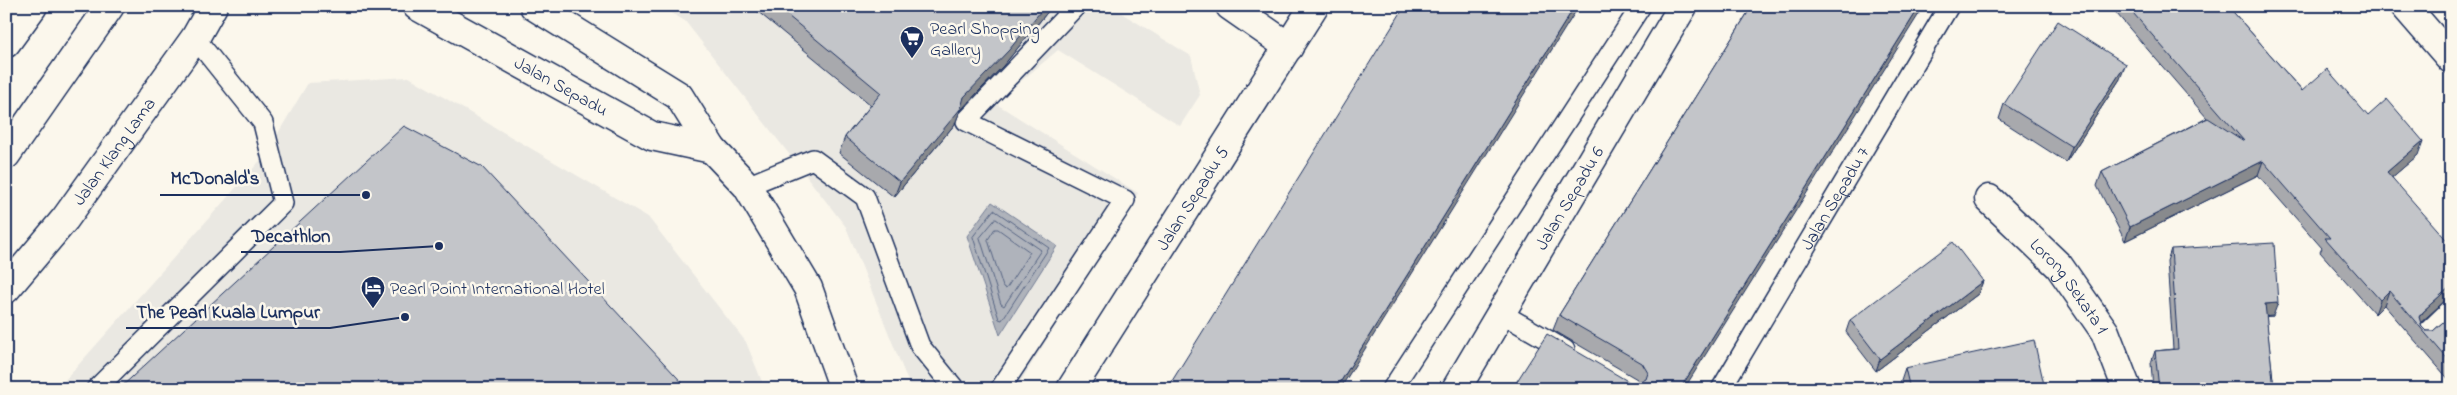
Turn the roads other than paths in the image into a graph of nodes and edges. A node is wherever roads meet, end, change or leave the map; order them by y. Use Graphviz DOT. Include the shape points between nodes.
graph roads {
  1 [pos="33,6"];
  2 [pos="110,6"];
  3 [pos="213,6"];
  4 [pos="417,6"];
  5 [pos="534,6"];
  6 [pos="1076,6"];
  7 [pos="1230,6"];
  8 [pos="1314,6"];
  9 [pos="1641,6"];
  10 [pos="1683,6"];
  11 [pos="1949,6"];
  12 [pos="2405,6"];
  13 [pos="195,38"];
  14 [pos="6,43"];
  15 [pos="1289,47"];
  16 [pos="2451,59"];
  17 [pos="712,148"];
  18 [pos="6,155"];
  19 [pos="747,186"];
  20 [pos="1989,199"];
  21 [pos="6,289"];
  22 [pos="2451,309"];
  23 [pos="1501,313"];
  24 [pos="2425,334"];
  25 [pos="1582,360"];
  26 [pos="96,389"];
  27 [pos="844,389"];
  28 [pos="955,389"];
  29 [pos="1000,389"];
  30 [pos="1070,389"];
  31 [pos="1392,389"];
  32 [pos="1456,389"];
  33 [pos="1721,389"];
  34 [pos="2127,389"];
  1 -- 14 [label="street"];
  2 -- 18 [label="street"];
  3 -- 13 [label="street, Jalan Klang Lama"];
  4 -- 17 [label="street, Jalan Sepadu" via="652,136"];
  5 -- 17 [label="street" via="679,96"];
  6 -- 29 [label="lane" via="966,121 1125,200"];
  7 -- 15 [label="street"];
  8 -- 15 [label="street, Jalan Sepadu 5"];
  9 -- 31 [label="lane"];
  10 -- 23 [label="street, Jalan Sepadu 6"];
  11 -- 33 [label="lane, Jalan Sepadu 7"];
  12 -- 16 [label="street"];
  13 -- 21 [label="street, Jalan Klang Lama" via="65,219"];
  13 -- 26 [label="lane" via="263,123 283,203"];
  15 -- 30 [label="street, Jalan Sepadu 5"];
  17 -- 19 [label="street"];
  19 -- 27 [label="street" via="808,288"];
  19 -- 28 [label="lane" via="812,159 865,197 920,346"];
  20 -- 34 [label="street, Lorong Sekata 1" via="2059,266 2105,332"];
  22 -- 24 [label="lane"];
  23 -- 25 [label="lane"];
  23 -- 32 [label="street, Jalan Sepadu 6"];
}
